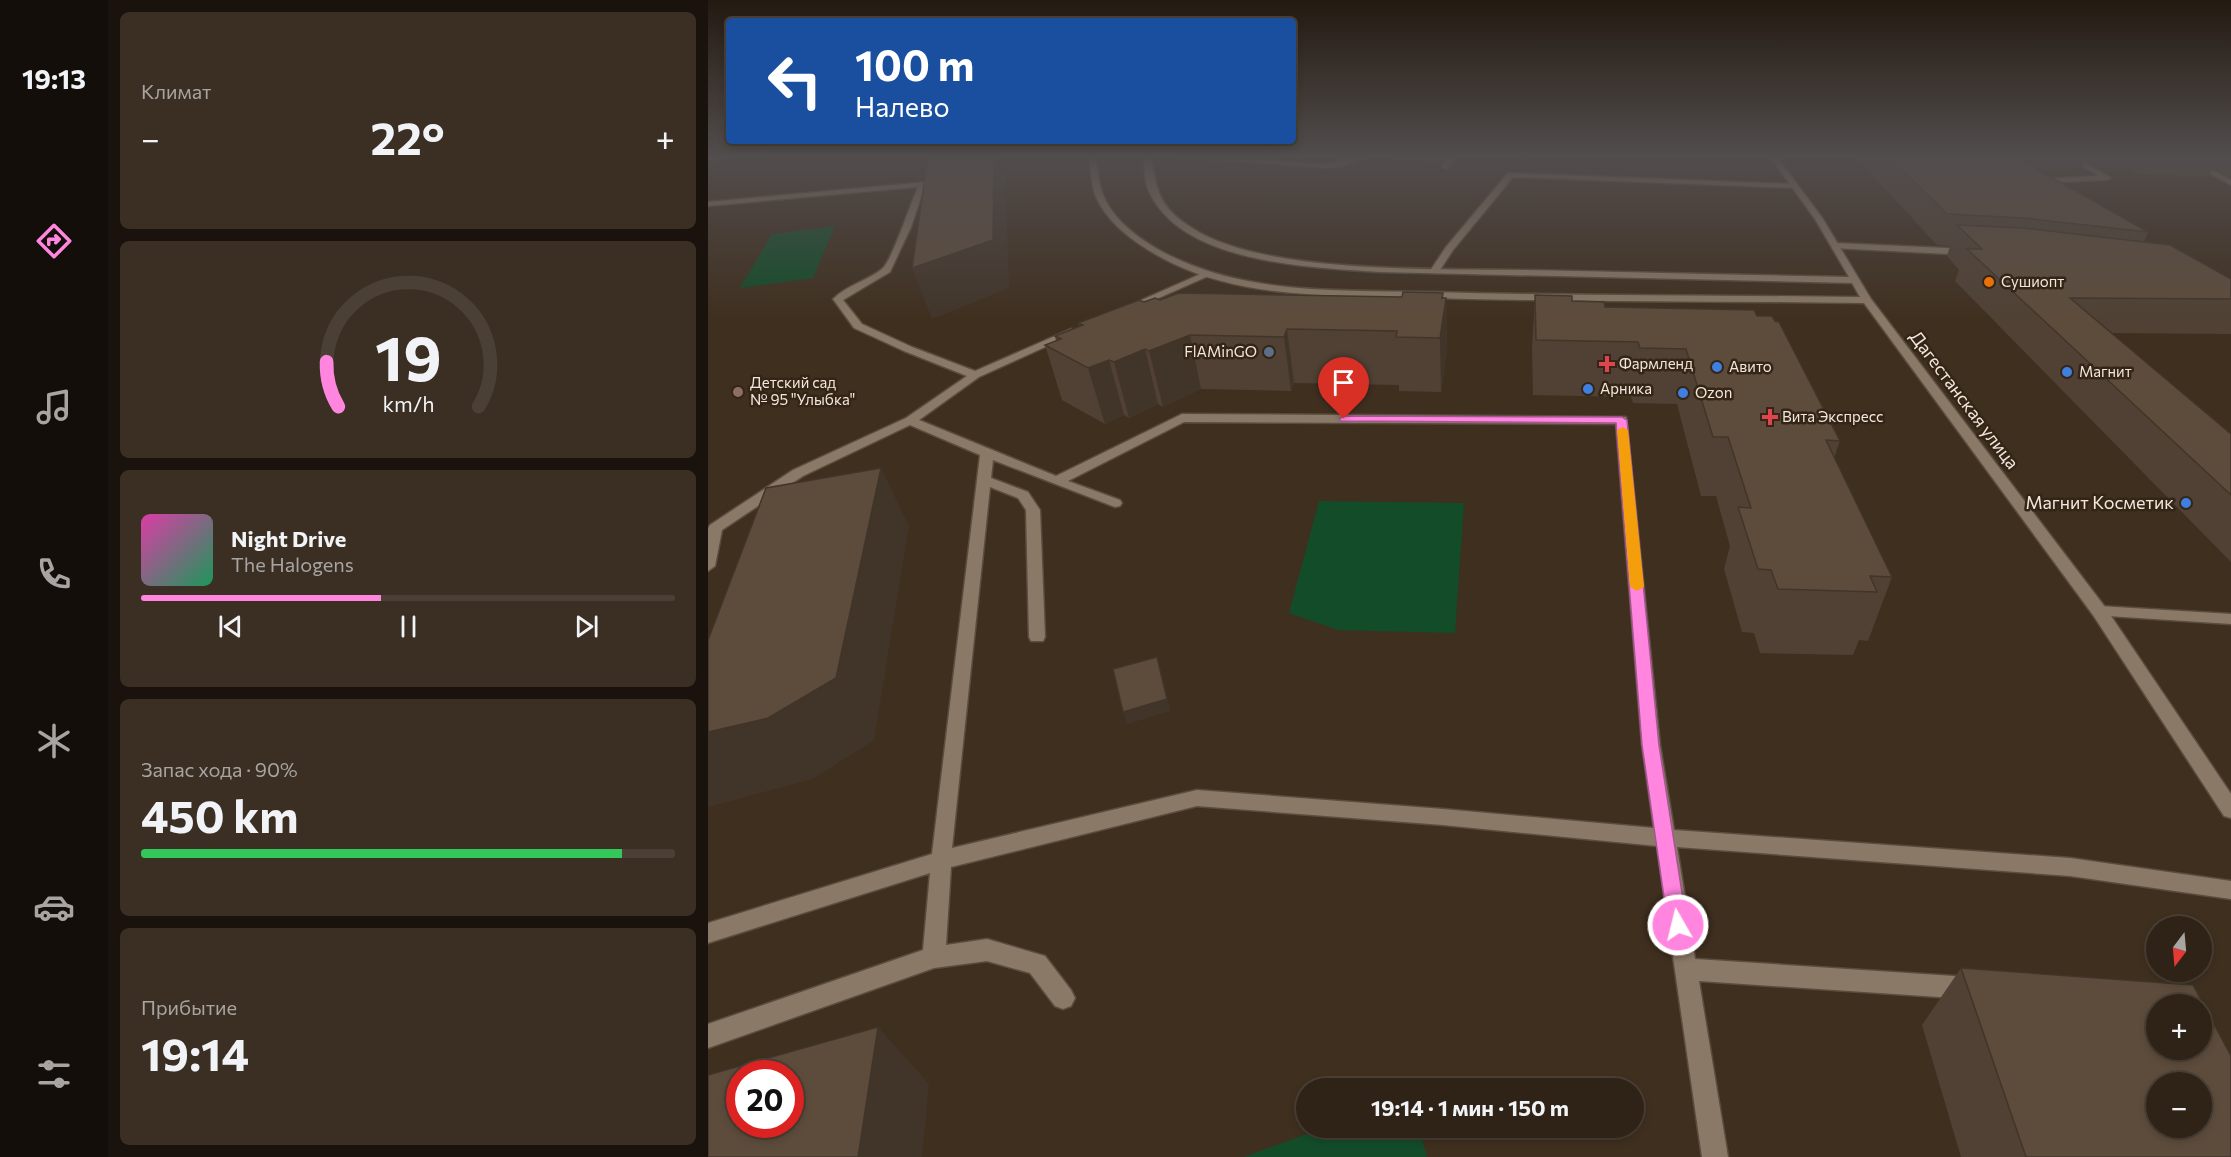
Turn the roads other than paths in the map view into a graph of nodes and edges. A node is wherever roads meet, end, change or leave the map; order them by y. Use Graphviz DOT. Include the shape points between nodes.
graph roads {
  1 [pos="912,211"];
  2 [pos="1110,211"];
  3 [pos="1167,211"];
  4 [pos="1481,211"];
  5 [pos="1812,211"];
  6 [pos="1836,246"];
  7 [pos="1977,252"];
  8 [pos="1435,271"];
  9 [pos="1208,274"];
  10 [pos="1853,279"];
  11 [pos="1867,300"];
  12 [pos="1112,315"];
  13 [pos="1091,324"];
  14 [pos="975,375"];
  15 [pos="910,421"];
  16 [pos="987,453"];
  17 [pos="984,480"];
  18 [pos="1057,480"];
  19 [pos="1115,503"];
  20 [pos="708,566"];
  21 [pos="2099,611"];
  22 [pos="2231,619"];
  23 [pos="1036,637"];
  24 [pos="2231,810"];
  25 [pos="1665,838"];
  26 [pos="941,860"];
  27 [pos="2231,890"];
  28 [pos="708,933"];
  29 [pos="934,957"];
  30 [pos="1684,969"];
  31 [pos="1985,990"];
  32 [pos="1063,998"];
  33 [pos="708,1036"];
  34 [pos="1715,1157"];
  1 -- 14 [label="street" via="887,270 838,299 858,326"];
  2 -- 9 [label="street" via="1127,232 1179,263"];
  3 -- 8 [label="street" via="1204,239 1248,253 1312,264"];
  4 -- 8 [label="street"];
  5 -- 6 [label="street, Дагестанская улица"];
  6 -- 7 [label="street"];
  6 -- 10 [label="street, Дагестанская улица"];
  8 -- 10 [label="street"];
  9 -- 11 [label="street" via="1264,285 1339,291"];
  9 -- 12 [label="street"];
  10 -- 11 [label="street, Дагестанская улица"];
  11 -- 21 [label="street, Дагестанская улица"];
  13 -- 14 [label="street"];
  14 -- 15 [label="street"];
  15 -- 16 [label="street"];
  15 -- 20 [label="street" via="798,473 715,528"];
  16 -- 17 [label="street"];
  16 -- 18 [label="street"];
  17 -- 23 [label="street" via="1023,495 1033,510"];
  17 -- 26 [label="street"];
  18 -- 19 [label="street"];
  18 -- 25 [label="street" via="1182,418 1622,420 1651,745"];
  21 -- 22 [label="street"];
  21 -- 24 [label="street, Дагестанская улица"];
  25 -- 26 [label="street" via="1197,798"];
  25 -- 27 [label="street" via="2070,867"];
  25 -- 30 [label="street"];
  26 -- 28 [label="street"];
  26 -- 29 [label="street"];
  29 -- 32 [label="street" via="987,950 1037,964"];
  29 -- 33 [label="street"];
  30 -- 31 [label="street"];
  30 -- 34 [label="street"];
}
